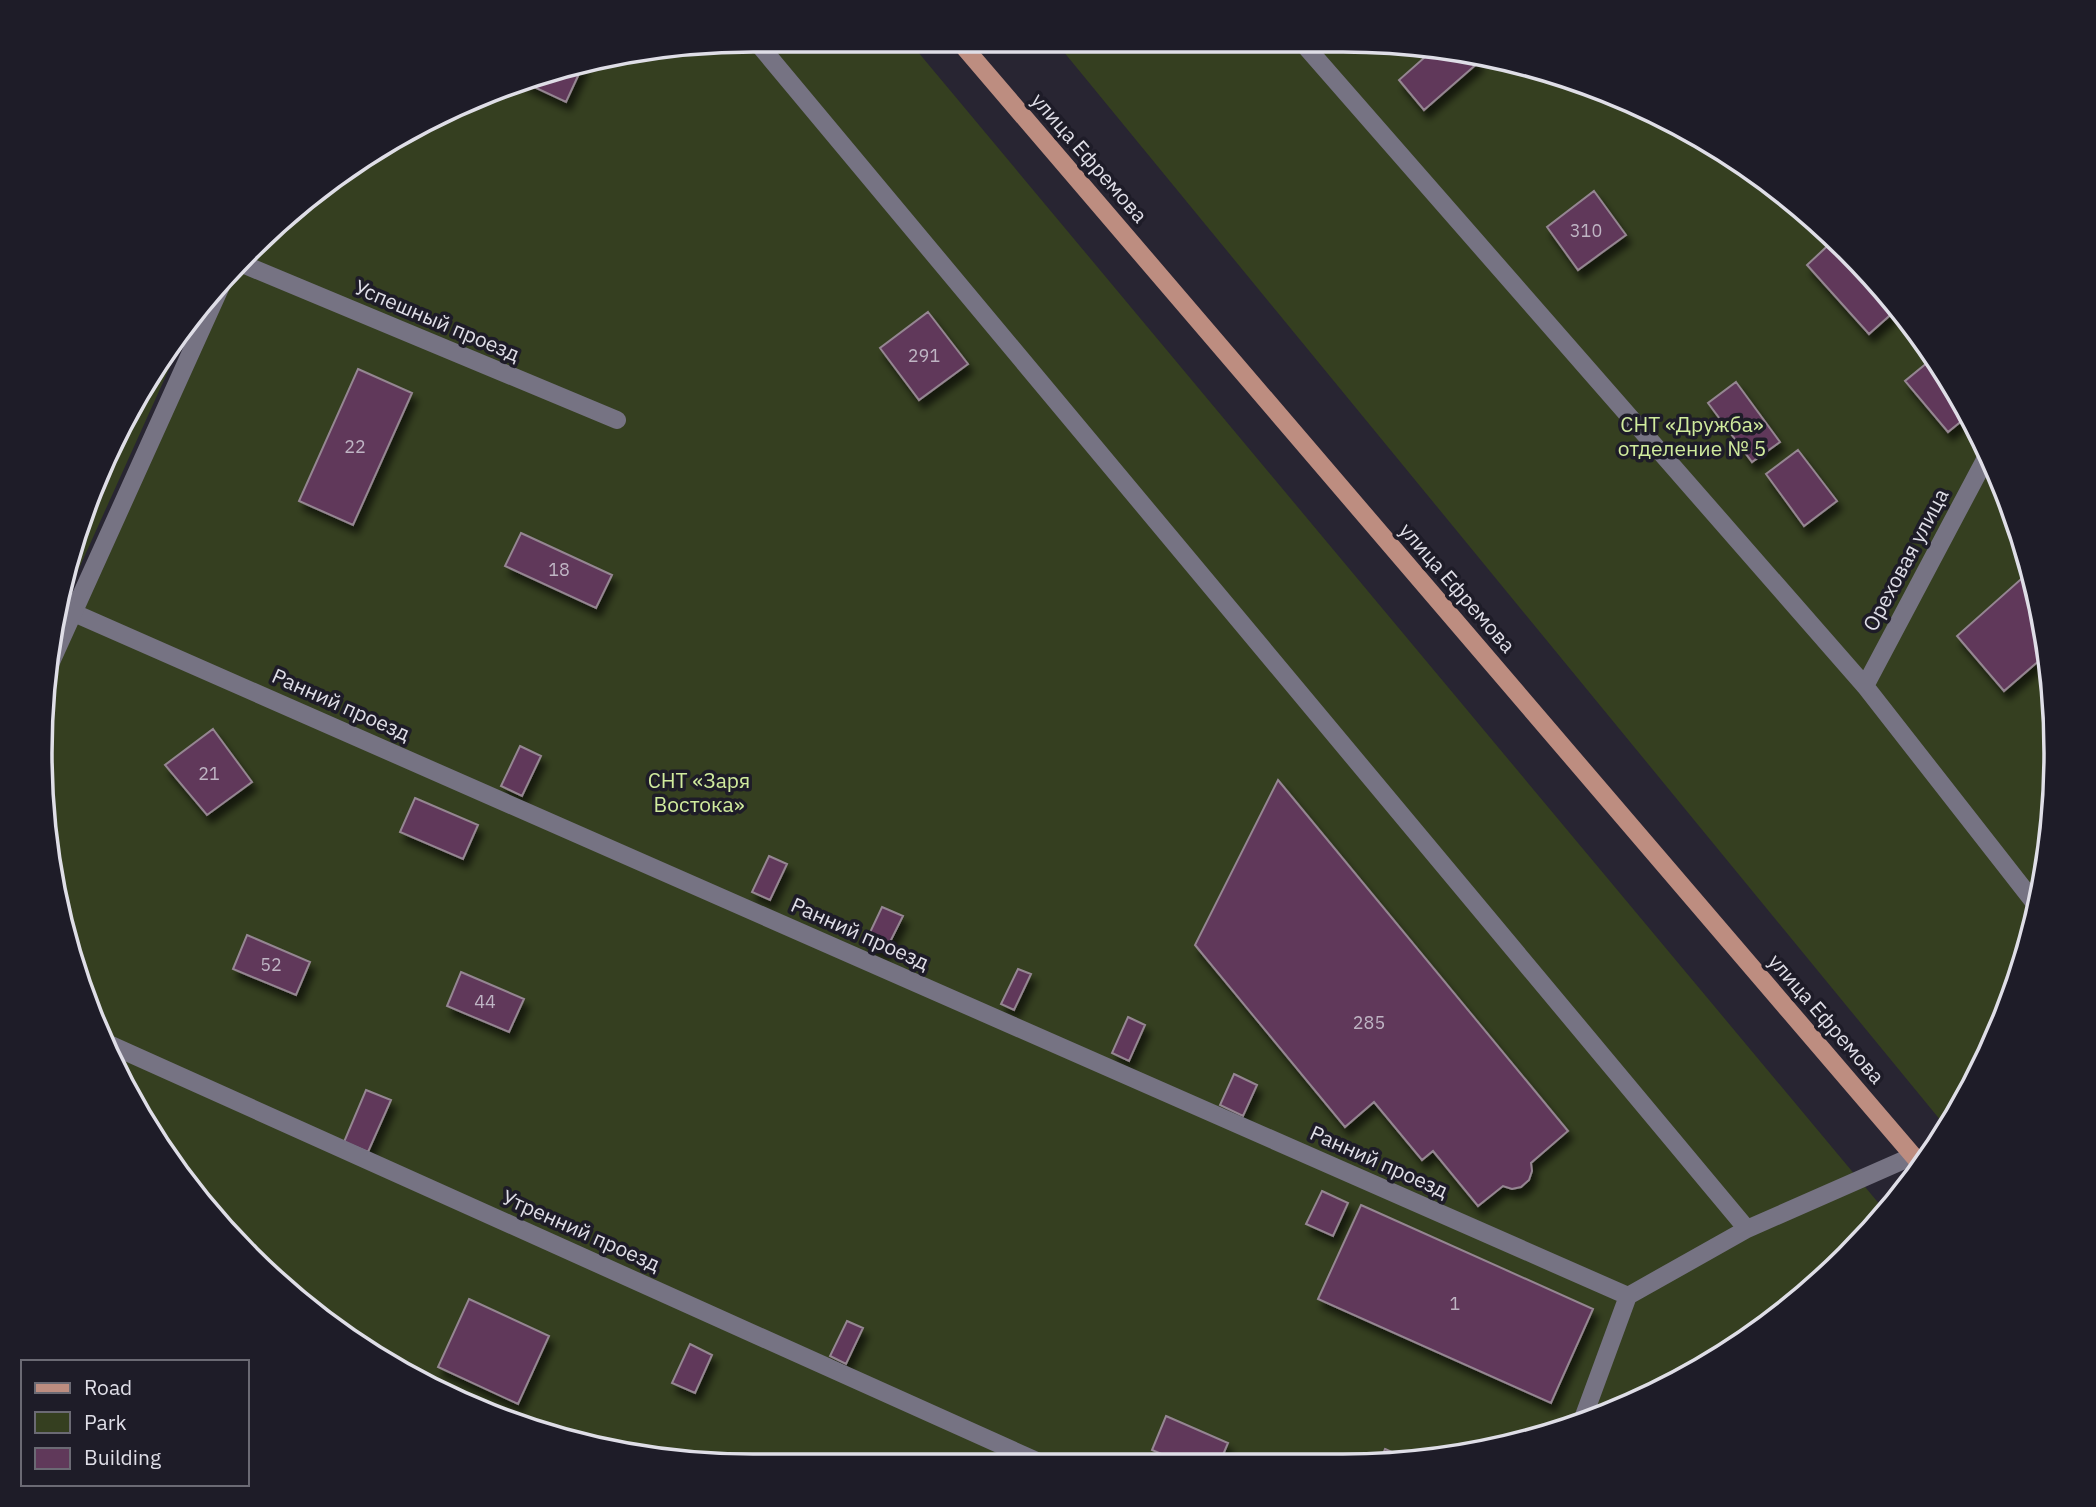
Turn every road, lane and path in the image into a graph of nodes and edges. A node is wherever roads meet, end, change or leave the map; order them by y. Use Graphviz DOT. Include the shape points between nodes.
graph roads {
  1 [pos="765,52"];
  2 [pos="968,52"];
  3 [pos="1310,52"];
  4 [pos="249,267"];
  5 [pos="209,312"];
  6 [pos="617,420"];
  7 [pos="1982,466"];
  8 [pos="74,612"];
  9 [pos="62,637"];
  10 [pos="1865,686"];
  11 [pos="2029,895"];
  12 [pos="118,1048"];
  13 [pos="1915,1157"];
  14 [pos="1910,1164"];
  15 [pos="1747,1229"];
  16 [pos="1628,1296"];
  17 [pos="1586,1410"];
  18 [pos="1021,1454"];
  1 -- 15 [label="street"];
  2 -- 13 [label="main road, улица Ефремова"];
  3 -- 10 [label="street"];
  4 -- 6 [label="street, Успешный проезд"];
  5 -- 8 [label="street"];
  7 -- 10 [label="street, Ореховая улица"];
  8 -- 9 [label="street"];
  8 -- 16 [label="street, Ранний проезд"];
  10 -- 11 [label="street"];
  12 -- 18 [label="street, Утренний проезд"];
  14 -- 15 [label="street"];
  15 -- 16 [label="street"];
  16 -- 17 [label="street"];
}
